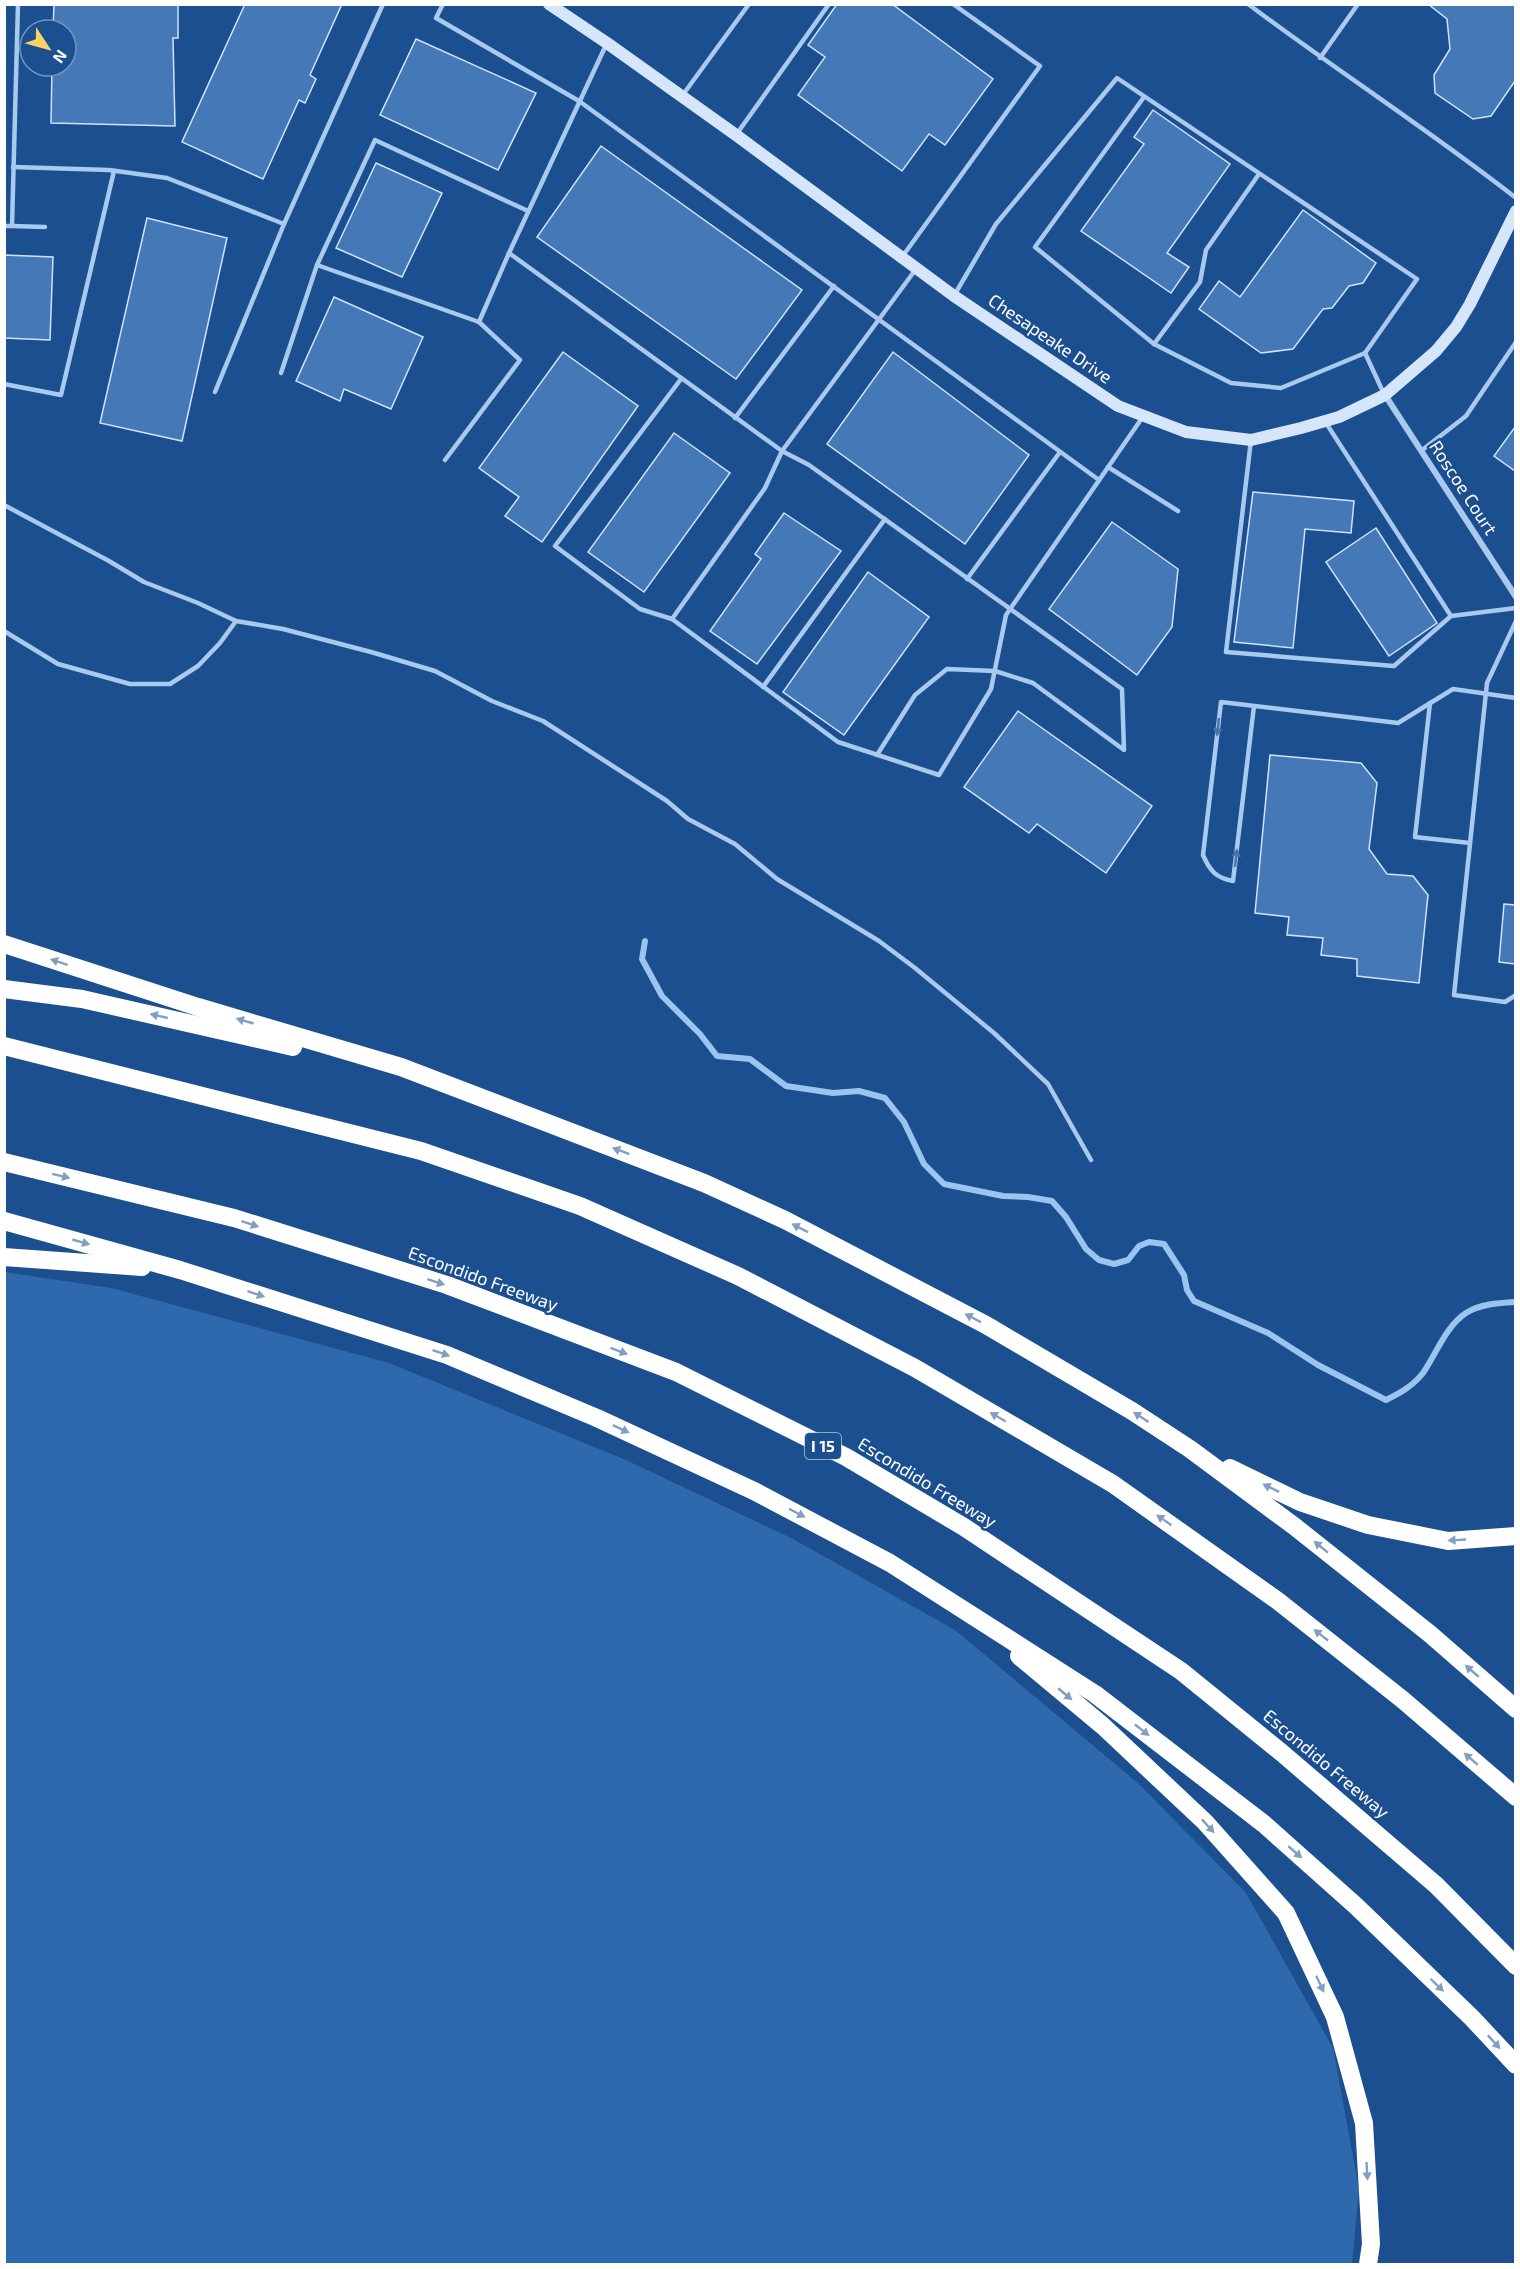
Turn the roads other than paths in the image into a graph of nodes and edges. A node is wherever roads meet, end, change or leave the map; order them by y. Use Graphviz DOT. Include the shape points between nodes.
graph roads {
  1 [pos="18,4"];
  2 [pos="383,4"];
  3 [pos="443,4"];
  4 [pos="549,4"];
  5 [pos="749,4"];
  6 [pos="829,4"];
  7 [pos="953,4"];
  8 [pos="1248,4"];
  9 [pos="1358,4"];
  10 [pos="607,43"];
  11 [pos="1320,58"];
  12 [pos="682,96"];
  13 [pos="1144,97"];
  14 [pos="579,101"];
  15 [pos="736,135"];
  16 [pos="13,167"];
  17 [pos="114,171"];
  18 [pos="1259,174"];
  19 [pos="1515,198"];
  20 [pos="528,211"];
  21 [pos="1515,211"];
  22 [pos="284,225"];
  23 [pos="4,226"];
  24 [pos="12,226"];
  25 [pos="45,227"];
  26 [pos="509,253"];
  27 [pos="902,258"];
  28 [pos="317,265"];
  29 [pos="916,269"];
  30 [pos="834,286"];
  31 [pos="954,296"];
  32 [pos="879,320"];
  33 [pos="479,322"];
  34 [pos="1515,342"];
  35 [pos="1155,344"];
  36 [pos="1365,353"];
  37 [pos="281,373"];
  38 [pos="681,379"];
  39 [pos="4,384"];
  40 [pos="215,392"];
  41 [pos="1385,395"];
  42 [pos="1143,416"];
  43 [pos="735,418"];
  44 [pos="1324,421"];
  45 [pos="1251,440"];
  46 [pos="782,451"];
  47 [pos="1421,451"];
  48 [pos="1060,452"];
  49 [pos="445,460"];
  50 [pos="1108,467"];
  51 [pos="1099,480"];
  52 [pos="4,505"];
  53 [pos="1178,511"];
  54 [pos="885,519"];
  55 [pos="967,579"];
  56 [pos="1515,597"];
  57 [pos="1515,608"];
  58 [pos="1010,609"];
  59 [pos="1451,616"];
  60 [pos="672,619"];
  61 [pos="236,621"];
  62 [pos="1515,621"];
  63 [pos="4,631"];
  64 [pos="995,671"];
  65 [pos="763,687"];
  66 [pos="1486,694"];
  67 [pos="1515,698"];
  68 [pos="1430,703"];
  69 [pos="1254,706"];
  70 [pos="877,755"];
  71 [pos="1470,843"];
  72 [pos="4,944"];
  73 [pos="4,989"];
  74 [pos="1515,995"];
  75 [pos="4,1046"];
  76 [pos="480,1097"];
  77 [pos="1091,1160"];
  78 [pos="4,1162"];
  79 [pos="4,1221"];
  80 [pos="4,1257"];
  81 [pos="180,1270"];
  82 [pos="1190,1449"];
  83 [pos="1515,1536"];
  84 [pos="955,1603"];
  85 [pos="1515,1709"];
  86 [pos="1515,1797"];
  87 [pos="1515,1966"];
  88 [pos="1515,2065"];
  89 [pos="1368,2265"];
  1 -- 16 [label="lane"];
  2 -- 22 [label="lane"];
  3 -- 14 [label="lane" via="436,18"];
  4 -- 10 [label="street, Chesapeake Drive"];
  5 -- 12 [label="lane"];
  6 -- 15 [label="lane"];
  7 -- 27 [label="lane" via="1040,66"];
  8 -- 11 [label="lane"];
  9 -- 11 [label="lane"];
  10 -- 12 [label="street, Chesapeake Drive"];
  10 -- 14 [label="lane"];
  11 -- 19 [label="lane"];
  12 -- 15 [label="street, Chesapeake Drive"];
  13 -- 18 [label="lane"];
  13 -- 31 [label="lane" via="1117,78 996,225"];
  13 -- 35 [label="lane" via="1035,247"];
  14 -- 20 [label="lane"];
  14 -- 30 [label="lane"];
  15 -- 27 [label="street, Chesapeake Drive"];
  16 -- 17 [label="lane"];
  16 -- 24 [label="lane"];
  17 -- 22 [label="lane" via="166,178"];
  17 -- 39 [label="lane" via="61,395"];
  18 -- 35 [label="lane" via="1206,250 1200,282"];
  18 -- 36 [label="lane" via="1417,279"];
  20 -- 26 [label="lane"];
  20 -- 28 [label="lane" via="375,140"];
  21 -- 41 [label="street, Chesapeake Drive" via="1456,327 1436,351"];
  22 -- 40 [label="lane"];
  23 -- 24 [label="lane"];
  24 -- 25 [label="lane"];
  26 -- 33 [label="lane"];
  26 -- 38 [label="lane"];
  27 -- 29 [label="street, Chesapeake Drive"];
  28 -- 33 [label="lane"];
  28 -- 37 [label="lane"];
  29 -- 31 [label="street, Chesapeake Drive"];
  29 -- 32 [label="lane"];
  30 -- 32 [label="lane"];
  30 -- 43 [label="lane"];
  31 -- 42 [label="street, Chesapeake Drive" via="1118,406"];
  32 -- 46 [label="lane"];
  32 -- 48 [label="lane"];
  33 -- 49 [label="lane" via="520,360"];
  34 -- 47 [label="lane" via="1466,416"];
  35 -- 36 [label="lane" via="1231,383 1281,388"];
  36 -- 41 [label="lane"];
  38 -- 43 [label="lane"];
  38 -- 60 [label="lane" via="555,546 640,609"];
  41 -- 44 [label="street, Chesapeake Drive"];
  41 -- 47 [label="street, Roscoe Court"];
  42 -- 45 [label="street, Chesapeake Drive" via="1186,432"];
  42 -- 50 [label="lane"];
  43 -- 46 [label="lane"];
  44 -- 45 [label="street, Chesapeake Drive"];
  44 -- 59 [label="lane"];
  45 -- 59 [label="lane" via="1226,652 1394,666"];
  46 -- 54 [label="lane" via="810,465"];
  46 -- 60 [label="lane" via="765,488"];
  47 -- 56 [label="street, Roscoe Court"];
  48 -- 51 [label="lane"];
  48 -- 55 [label="lane"];
  50 -- 51 [label="lane"];
  50 -- 53 [label="lane"];
  51 -- 58 [label="lane"];
  52 -- 61 [label="lane" via="144,582"];
  54 -- 55 [label="lane"];
  54 -- 65 [label="lane"];
  55 -- 58 [label="lane"];
  57 -- 59 [label="lane"];
  58 -- 64 [label="lane"];
  58 -- 64 [label="lane" via="1122,689 1124,750 1033,683"];
  60 -- 65 [label="lane"];
  61 -- 63 [label="lane" via="198,666 170,684 130,684 67,667"];
  61 -- 77 [label="lane" via="284,629 435,671 543,721 667,801 688,819 735,844 777,879 879,941 915,968 1048,1084"];
  62 -- 66 [label="lane" via="1487,683"];
  64 -- 70 [label="lane" via="947,669 915,695"];
  64 -- 70 [label="lane" via="992,689 939,775"];
  65 -- 70 [label="lane" via="838,742"];
  66 -- 67 [label="lane"];
  66 -- 68 [label="lane" via="1453,689"];
  66 -- 71 [label="lane"];
  68 -- 69 [label="lane" via="1398,723"];
  68 -- 71 [label="lane" via="1414,837"];
  69 -- 69 [label="lane, one-way" via="1221,702 1203,855 1209,870 1224,880 1233,881"];
  71 -- 74 [label="lane" via="1454,995 1505,1002"];
  76 -- 72 [label="highway, one-way" via="401,1067"];
  76 -- 73 [label="highway, one-way" via="81,999"];
  86 -- 75 [label="highway, one-way" via="1403,1700 1278,1601 1113,1484 915,1368 738,1276 580,1206 421,1151"];
  82 -- 76 [label="highway, one-way" via="986,1325 785,1220 704,1183"];
  78 -- 87 [label="highway, Escondido Freeway / I 15, one-way" via="234,1218 447,1286 676,1372 846,1457 964,1527 1181,1671 1436,1885"];
  79 -- 81 [label="highway, one-way"];
  80 -- 81 [label="highway"];
  81 -- 84 [label="highway, one-way" via="447,1355 597,1418 754,1491 890,1563"];
  83 -- 82 [label="highway, one-way" via="1448,1541 1368,1525 1300,1502"];
  85 -- 82 [label="highway, one-way" via="1430,1634"];
  84 -- 88 [label="highway, one-way" via="1095,1694 1264,1824 1356,1906"];
  84 -- 89 [label="highway, one-way" via="1103,1726 1205,1822 1286,1913 1335,2017 1364,2123 1371,2244"];
}
